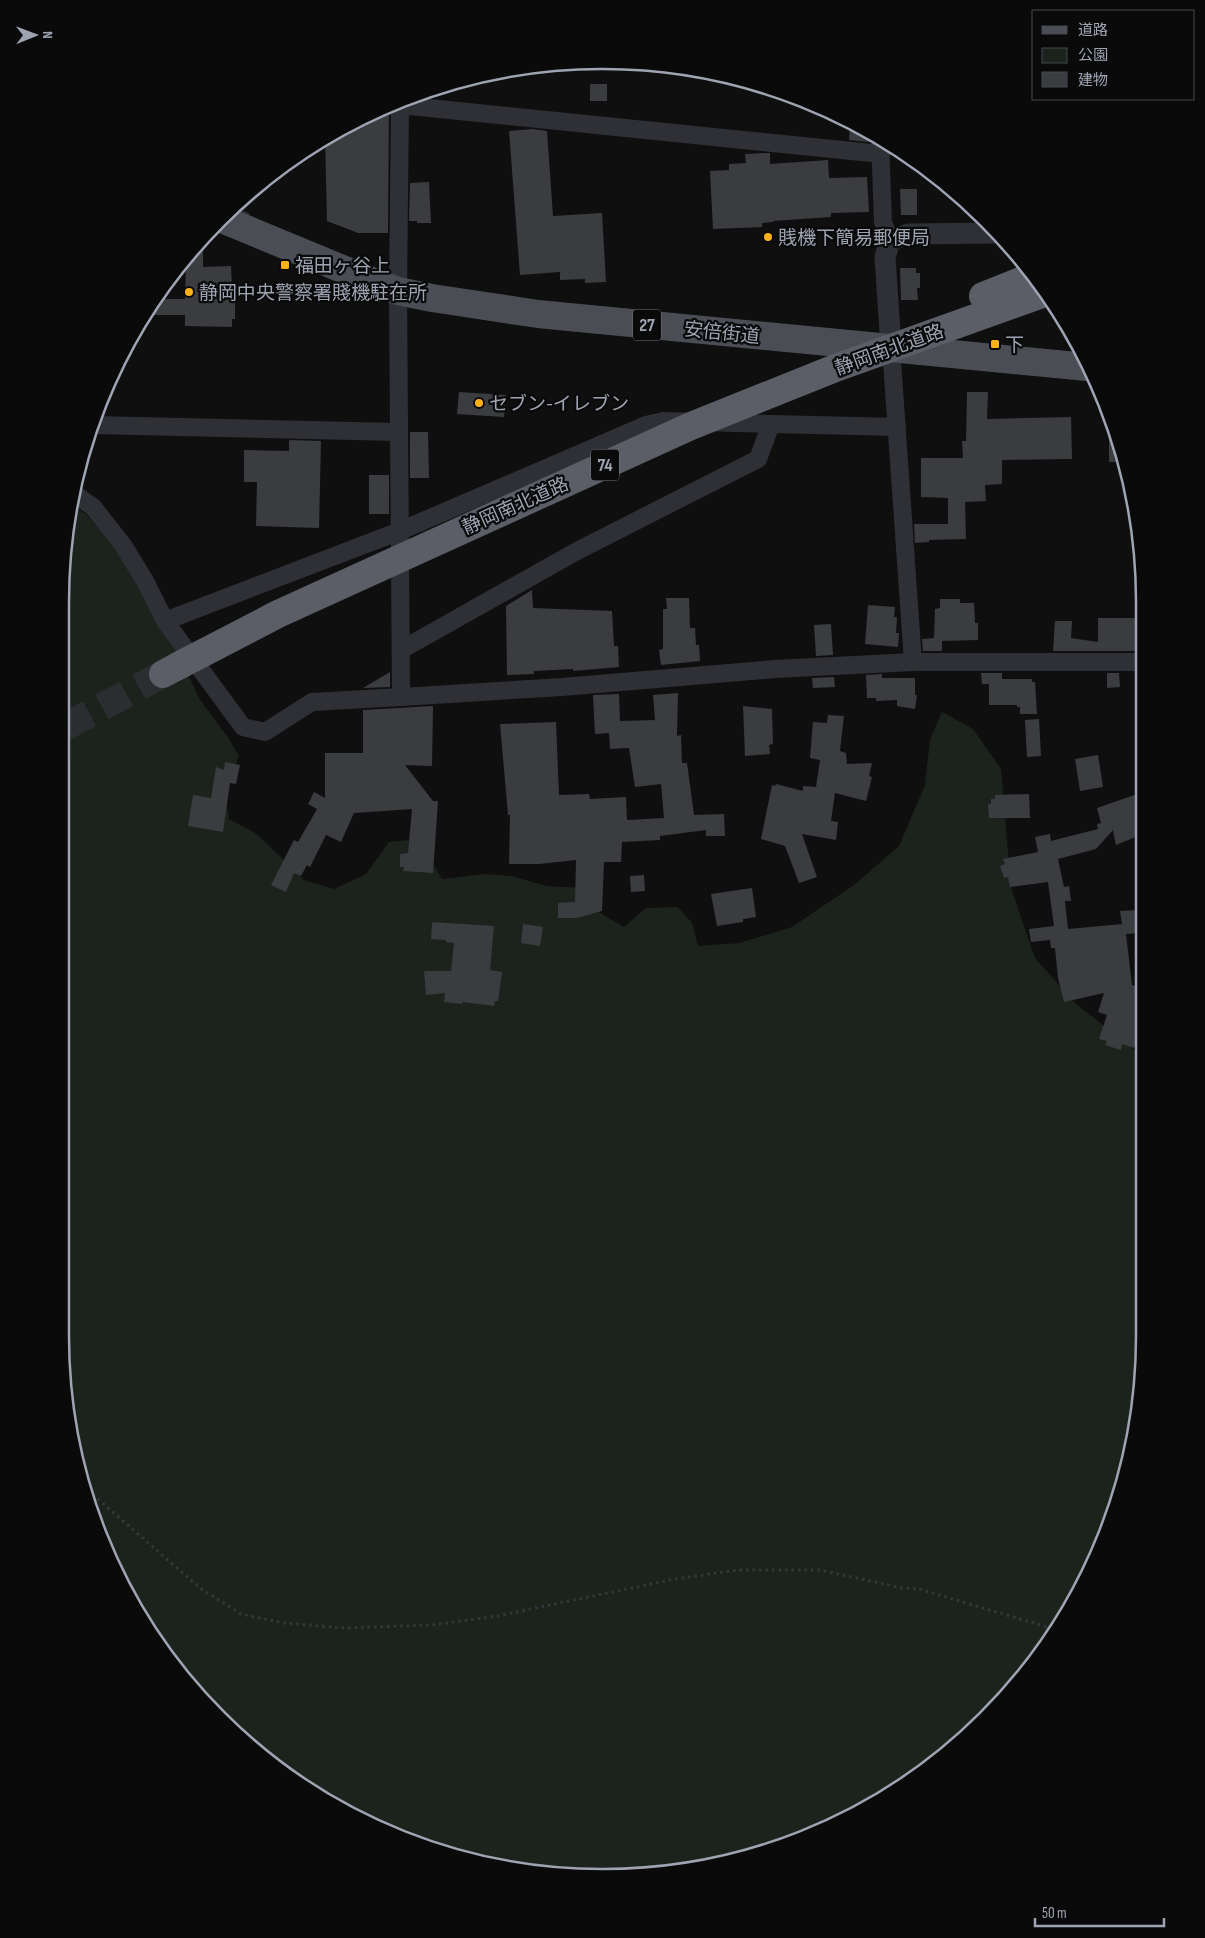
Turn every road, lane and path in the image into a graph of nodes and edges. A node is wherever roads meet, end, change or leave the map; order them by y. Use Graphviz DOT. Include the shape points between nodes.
graph roads {
  1 [pos="409,105"];
  2 [pos="400,108"];
  3 [pos="878,146"];
  4 [pos="880,146"];
  5 [pos="229,222"];
  6 [pos="987,233"];
  7 [pos="890,241"];
  8 [pos="1026,279"];
  9 [pos="398,291"];
  10 [pos="1038,295"];
  11 [pos="891,347"];
  12 [pos="1081,366"];
  13 [pos="771,424"];
  14 [pos="99,425"];
  15 [pos="897,427"];
  16 [pos="398,432"];
  17 [pos="79,497"];
  18 [pos="400,532"];
  19 [pos="165,622"];
  20 [pos="401,650"];
  21 [pos="913,662"];
  22 [pos="1136,662"];
  23 [pos="402,697"];
  24 [pos="93,1495"];
  25 [pos="1049,1627"];
  1 -- 3 [label="street"];
  2 -- 9 [label="street"];
  4 -- 7 [label="street" via="883,222"];
  5 -- 9 [label="main road, 安倍街道 / 27"];
  6 -- 7 [label="street" via="908,234"];
  7 -- 11 [label="street" via="886,257"];
  8 -- 10 [label="highway, 静岡南北道路 / 74, bridge" via="687,416 282,602 168,666 691,426 838,366"];
  9 -- 11 [label="main road, 安倍街道 / 27" via="538,314"];
  9 -- 16 [label="street"];
  11 -- 12 [label="main road, 安倍街道 / 27"];
  11 -- 15 [label="street"];
  13 -- 15 [label="street"];
  13 -- 18 [label="street" via="663,421 646,425"];
  13 -- 20 [label="street" via="758,459 577,551"];
  14 -- 16 [label="street"];
  15 -- 21 [label="street"];
  16 -- 18 [label="street"];
  17 -- 19 [label="street" via="93,507 124,545"];
  18 -- 19 [label="street"];
  18 -- 20 [label="street"];
  19 -- 23 [label="street" via="243,728 265,732 312,702"];
  20 -- 23 [label="street"];
  21 -- 22 [label="street"];
  21 -- 23 [label="street" via="775,668"];
  24 -- 25 [label="path" via="200,1588 241,1614 284,1623 344,1628 432,1625 497,1616 729,1571 820,1570 919,1589"];
}
